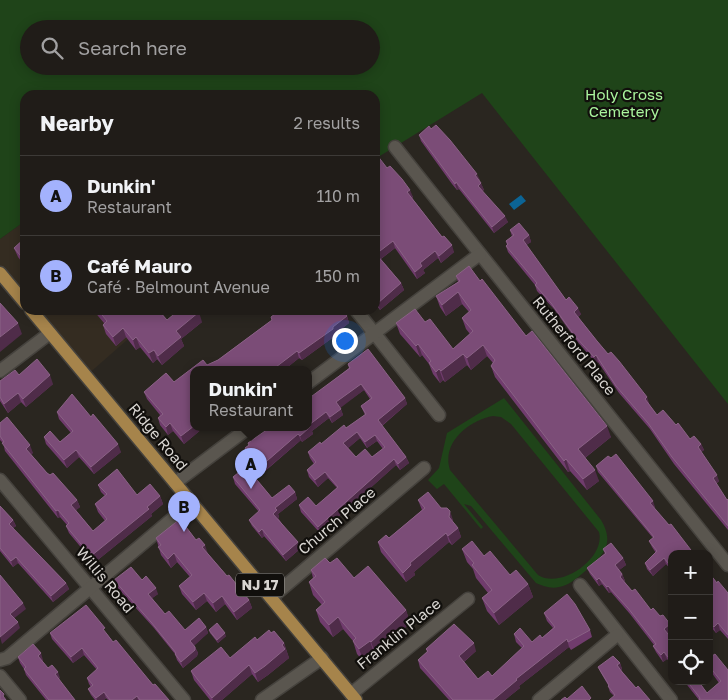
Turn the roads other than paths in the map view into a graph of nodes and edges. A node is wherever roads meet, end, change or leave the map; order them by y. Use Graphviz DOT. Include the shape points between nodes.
graph roads {
  1 [pos="395,147"];
  2 [pos="480,254"];
  3 [pos="0,273"];
  4 [pos="20,297"];
  5 [pos="35,315"];
  6 [pos="360,315"];
  7 [pos="50,333"];
  8 [pos="375,333"];
  9 [pos="0,371"];
  10 [pos="312,379"];
  11 [pos="439,415"];
  12 [pos="244,431"];
  13 [pos="424,468"];
  14 [pos="0,480"];
  15 [pos="174,483"];
  16 [pos="192,503"];
  17 [pos="728,565"];
  18 [pos="580,585"];
  19 [pos="90,588"];
  20 [pos="271,598"];
  21 [pos="468,599"];
  22 [pos="617,634"];
  23 [pos="322,658"];
  24 [pos="0,660"];
  25 [pos="0,676"];
  26 [pos="354,697"];
  27 [pos="20,700"];
  28 [pos="184,700"];
  29 [pos="262,700"];
  30 [pos="539,700"];
  31 [pos="671,700"];
  1 -- 2 [label="street, Rutherford Place"];
  2 -- 8 [label="street"];
  2 -- 17 [label="street, Rutherford Place"];
  3 -- 4 [label="main road"];
  5 -- 7 [label="main road, Ridge Road / NJ 17"];
  6 -- 8 [label="street"];
  7 -- 9 [label="street"];
  7 -- 15 [label="main road, Ridge Road / NJ 17"];
  8 -- 10 [label="street"];
  8 -- 11 [label="street"];
  12 -- 15 [label="street"];
  13 -- 20 [label="street, Church Place"];
  14 -- 19 [label="street, Willis Road"];
  15 -- 16 [label="main road, Ridge Road / NJ 17"];
  16 -- 19 [label="street"];
  16 -- 20 [label="main road, Ridge Road / NJ 17"];
  18 -- 22 [label="street"];
  19 -- 24 [label="street" via="7,658"];
  19 -- 28 [label="street, Willis Road"];
  20 -- 23 [label="main road, Ridge Road / NJ 17"];
  21 -- 26 [label="street, Franklin Place"];
  22 -- 30 [label="street"];
  22 -- 31 [label="street"];
  23 -- 26 [label="main road, Ridge Road / NJ 17"];
  23 -- 29 [label="street"];
  25 -- 27 [label="street"];
}
